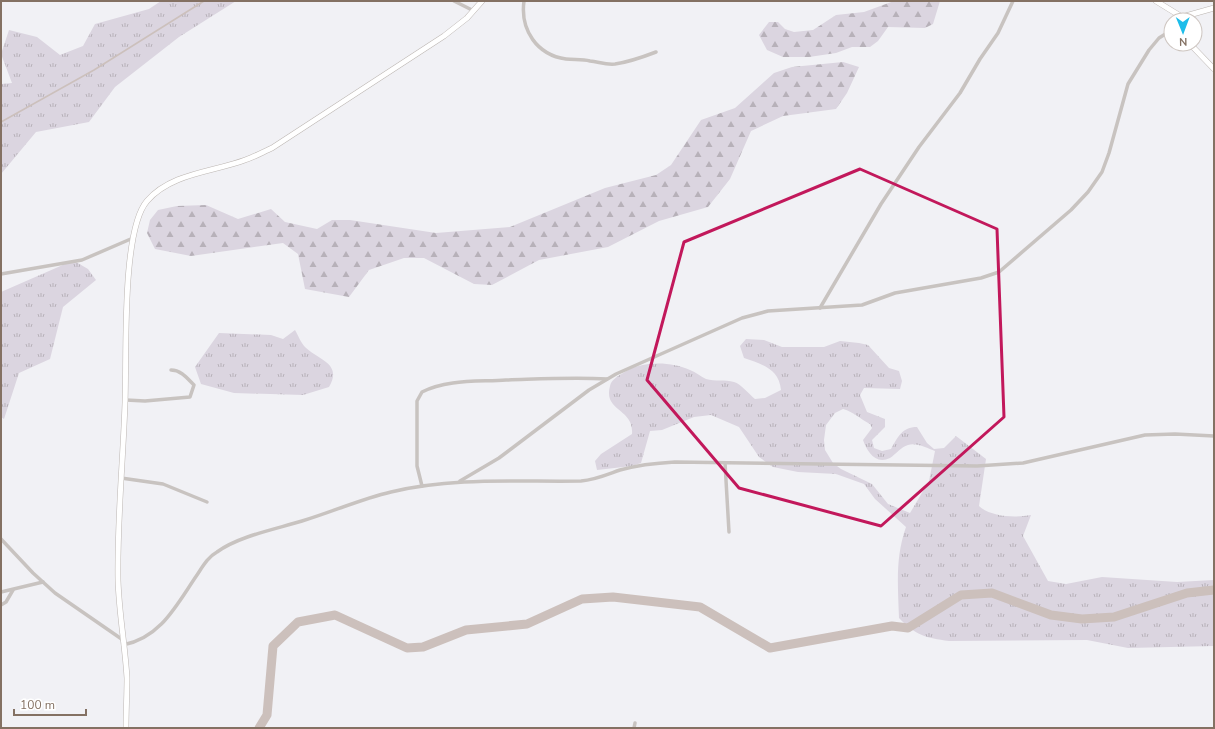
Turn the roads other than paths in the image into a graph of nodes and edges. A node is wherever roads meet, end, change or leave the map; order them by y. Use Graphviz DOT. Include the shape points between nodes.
graph roads {
  1 [pos="454,1"];
  2 [pos="482,1"];
  3 [pos="524,1"];
  4 [pos="1013,1"];
  5 [pos="1156,1"];
  6 [pos="1214,8"];
  7 [pos="474,11"];
  8 [pos="1172,12"];
  9 [pos="1202,12"];
  10 [pos="1163,36"];
  11 [pos="656,52"];
  12 [pos="1198,52"];
  13 [pos="1214,69"];
  14 [pos="133,238"];
  15 [pos="1,274"];
  16 [pos="820,308"];
  17 [pos="172,370"];
  18 [pos="608,379"];
  19 [pos="126,400"];
  20 [pos="1214,436"];
  21 [pos="725,462"];
  22 [pos="121,478"];
  23 [pos="459,482"];
  24 [pos="422,486"];
  25 [pos="208,502"];
  26 [pos="729,532"];
  27 [pos="1,539"];
  28 [pos="43,582"];
  29 [pos="12,590"];
  30 [pos="1,592"];
  31 [pos="1,605"];
  32 [pos="123,643"];
  33 [pos="635,723"];
  34 [pos="126,728"];
  35 [pos="634,728"];
  1 -- 7 [label="street"];
  2 -- 7 [label="street"];
  3 -- 11 [label="street" via="528,34 546,54 565,59 613,64 635,60"];
  4 -- 16 [label="street" via="998,32 960,93 919,147 881,204"];
  5 -- 8 [label="street"];
  6 -- 9 [label="street"];
  7 -- 14 [label="street" via="430,45 272,148 245,160 178,180 162,188 151,196 142,208"];
  10 -- 16 [label="street" via="1149,50 1128,84 1102,172 1071,210 1011,263 999,272 980,278 895,293 862,305"];
  12 -- 13 [label="street"];
  14 -- 15 [label="street" via="82,260"];
  14 -- 19 [label="street" via="126,321"];
  16 -- 18 [label="street" via="768,311 742,318 624,369"];
  17 -- 19 [label="street" via="184,374 194,385 190,397"];
  18 -- 23 [label="street" via="589,390 499,458"];
  18 -- 24 [label="street" via="547,377 476,381 452,383 422,392 417,401 417,466"];
  19 -- 22 [label="street"];
  20 -- 21 [label="street" via="1145,435 1023,463 977,466"];
  21 -- 23 [label="street" via="651,463 581,482"];
  21 -- 26 [label="street"];
  22 -- 25 [label="street" via="163,484"];
  22 -- 32 [label="street" via="118,556"];
  23 -- 24 [label="street"];
  24 -- 32 [label="street" via="350,504 220,549 204,565 165,622 148,637"];
  27 -- 28 [label="street"];
  28 -- 29 [label="street"];
  28 -- 32 [label="street"];
  29 -- 30 [label="street"];
  29 -- 31 [label="street" via="6,602"];
  32 -- 34 [label="street" via="127,677"];
  33 -- 35 [label="street"];
}
